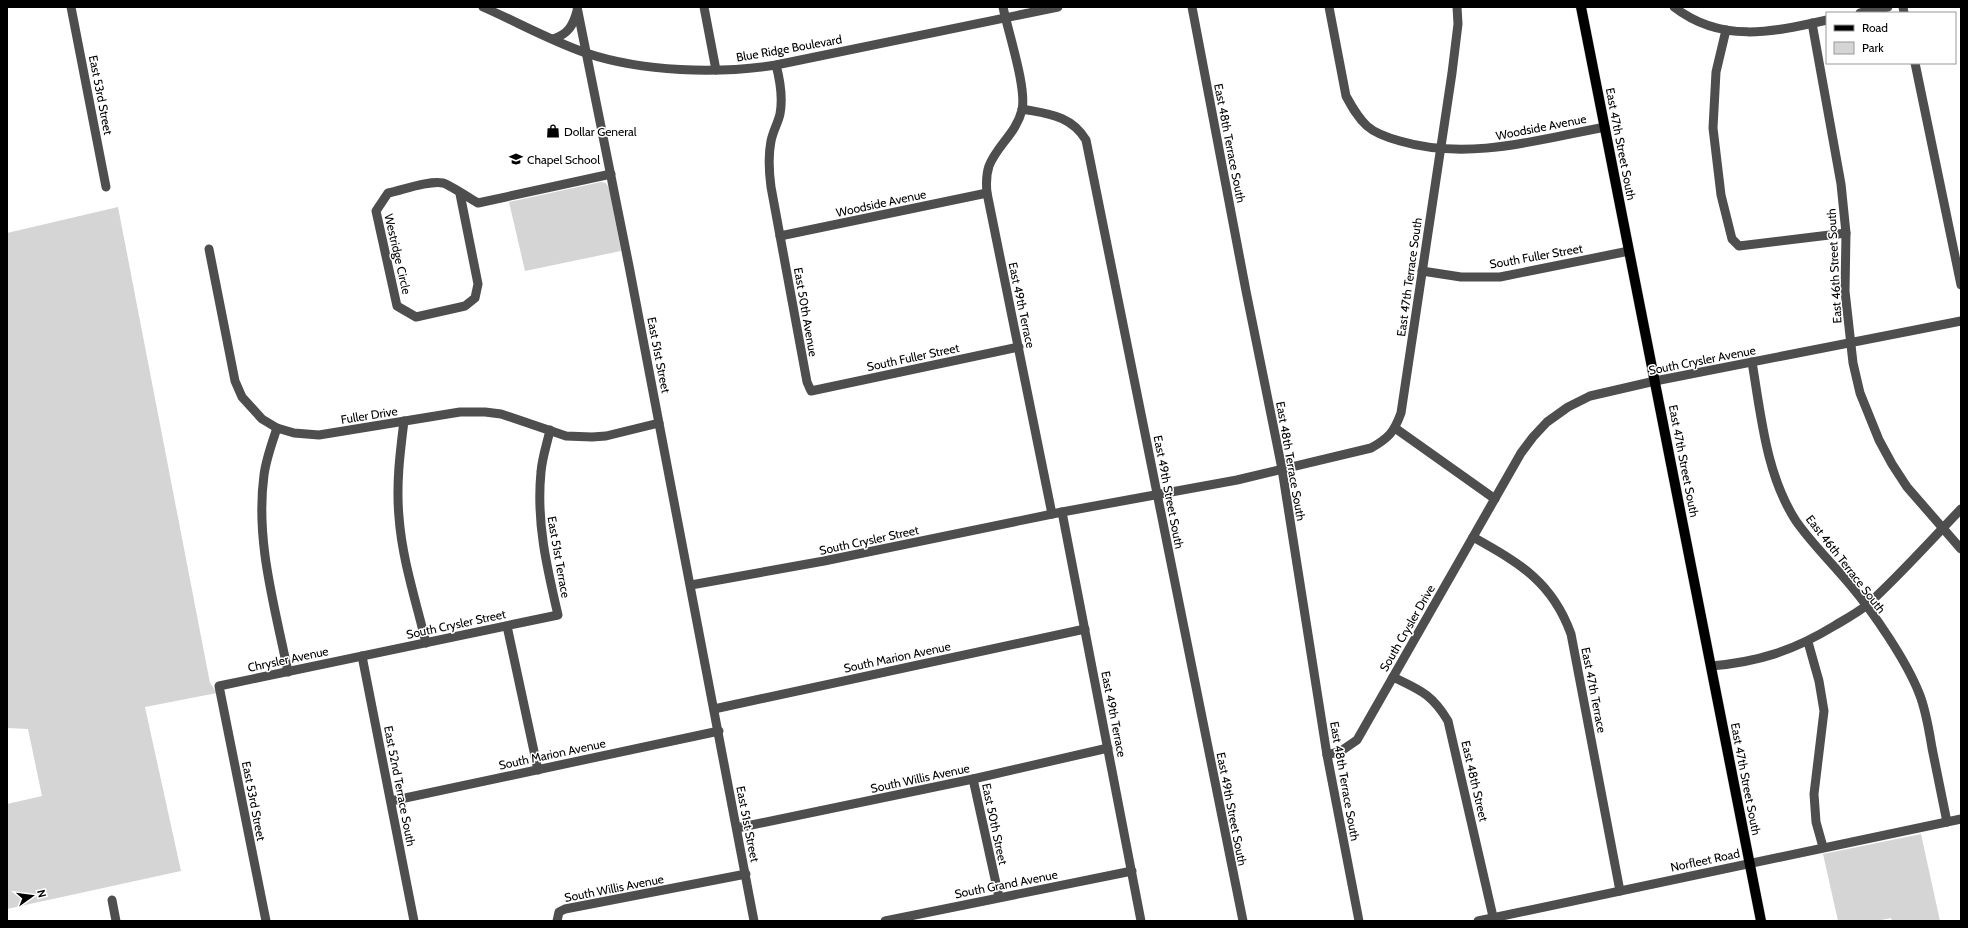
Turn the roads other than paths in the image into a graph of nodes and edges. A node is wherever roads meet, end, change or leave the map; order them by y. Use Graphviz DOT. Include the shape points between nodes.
graph roads {
  1 [pos="71,7"];
  2 [pos="483,7"];
  3 [pos="704,7"];
  4 [pos="1004,7"];
  5 [pos="1058,7"];
  6 [pos="1192,7"];
  7 [pos="1329,7"];
  8 [pos="1457,7"];
  9 [pos="1581,7"];
  10 [pos="1674,7"];
  11 [pos="1888,7"];
  12 [pos="577,8"];
  13 [pos="1865,12"];
  14 [pos="1006,18"];
  15 [pos="1826,20"];
  16 [pos="1812,23"];
  17 [pos="1726,30"];
  18 [pos="553,39"];
  19 [pos="586,53"];
  20 [pos="1915,64"];
  21 [pos="776,65"];
  22 [pos="716,70"];
  23 [pos="1022,109"];
  24 [pos="1605,127"];
  25 [pos="1441,149"];
  26 [pos="611,174"];
  27 [pos="106,187"];
  28 [pos="987,193"];
  29 [pos="460,194"];
  30 [pos="1846,232"];
  31 [pos="780,236"];
  32 [pos="209,249"];
  33 [pos="1629,251"];
  34 [pos="1422,271"];
  35 [pos="1961,285"];
  36 [pos="1961,321"];
  37 [pos="1851,342"];
  38 [pos="1019,347"];
  39 [pos="1752,362"];
  40 [pos="1655,381"];
  41 [pos="811,391"];
  42 [pos="404,422"];
  43 [pos="659,423"];
  44 [pos="277,428"];
  45 [pos="1395,428"];
  46 [pos="550,430"];
  47 [pos="1282,469"];
  48 [pos="1157,494"];
  49 [pos="1495,499"];
  50 [pos="1961,509"];
  51 [pos="1062,512"];
  52 [pos="1052,514"];
  53 [pos="1942,528"];
  54 [pos="1473,537"];
  55 [pos="1961,549"];
  56 [pos="691,585"];
  57 [pos="1866,606"];
  58 [pos="556,616"];
  59 [pos="507,626"];
  60 [pos="1085,629"];
  61 [pos="1808,642"];
  62 [pos="426,643"];
  63 [pos="362,656"];
  64 [pos="1711,666"];
  65 [pos="288,672"];
  66 [pos="1393,677"];
  67 [pos="220,686"];
  68 [pos="714,709"];
  69 [pos="719,731"];
  70 [pos="1108,748"];
  71 [pos="1327,755"];
  72 [pos="538,770"];
  73 [pos="973,779"];
  74 [pos="391,801"];
  75 [pos="1961,819"];
  76 [pos="1948,822"];
  77 [pos="737,828"];
  78 [pos="1823,847"];
  79 [pos="1749,863"];
  80 [pos="1132,871"];
  81 [pos="746,874"];
  82 [pos="1620,891"];
  83 [pos="999,898"];
  84 [pos="112,900"];
  85 [pos="558,916"];
  86 [pos="1494,919"];
  87 [pos="116,921"];
  88 [pos="266,921"];
  89 [pos="414,921"];
  90 [pos="754,921"];
  91 [pos="885,921"];
  92 [pos="1141,921"];
  93 [pos="1243,921"];
  94 [pos="1359,921"];
  95 [pos="1478,921"];
  96 [pos="1761,921"];
  1 -- 27 [label="street, East 53rd Street"];
  2 -- 18 [label="street, Blue Ridge Boulevard"];
  3 -- 22 [label="street"];
  4 -- 14 [label="street"];
  5 -- 14 [label="street, Blue Ridge Boulevard"];
  6 -- 47 [label="street, East 48th Terrace South"];
  7 -- 25 [label="street, Woodside Avenue" via="1343,86 1353,110 1367,126 1384,137"];
  8 -- 25 [label="street, East 47th Terrace South" via="1458,24"];
  9 -- 24 [label="main road, East 47th Street South"];
  10 -- 17 [label="street" via="1698,21"];
  11 -- 13 [label="street"];
  12 -- 18 [label="street" via="572,27 565,34"];
  12 -- 19 [label="street, East 51st Street"];
  14 -- 21 [label="street, Blue Ridge Boulevard"];
  14 -- 23 [label="street" via="1022,87"];
  15 -- 16 [label="street"];
  16 -- 17 [label="street" via="1764,32 1744,33"];
  16 -- 30 [label="street, East 46th Street South" via="1841,184"];
  17 -- 30 [label="street" via="1716,72 1713,128 1721,195 1732,239 1739,246"];
  18 -- 19 [label="street, Blue Ridge Boulevard"];
  19 -- 22 [label="street, Blue Ridge Boulevard" via="635,65"];
  19 -- 26 [label="street, East 51st Street"];
  20 -- 35 [label="street"];
  21 -- 22 [label="street, Blue Ridge Boulevard"];
  21 -- 31 [label="street, East 50th Avenue" via="781,102 780,114 771,141 769,168"];
  23 -- 28 [label="street, East 49th Terrace" via="1013,131 990,165 986,179"];
  23 -- 48 [label="street, East 49th Street South" via="1068,120 1080,130 1086,140"];
  24 -- 25 [label="street, Woodside Avenue" via="1482,150"];
  24 -- 33 [label="main road, East 47th Street South"];
  25 -- 34 [label="street, East 47th Terrace South"];
  26 -- 29 [label="street, Westridge Circle" via="478,203"];
  26 -- 43 [label="street, East 51st Street"];
  28 -- 31 [label="street, Woodside Avenue"];
  28 -- 38 [label="street, East 49th Terrace"];
  29 -- 29 [label="street, Westridge Circle" via="445,184 436,183 388,193 376,211 397,306 416,317 465,306 475,298 478,284"];
  30 -- 37 [label="street, East 46th Street South" via="1845,291"];
  31 -- 41 [label="street, East 50th Avenue" via="807,382"];
  32 -- 44 [label="street, Fuller Drive" via="235,381 242,397 252,410"];
  33 -- 34 [label="street, South Fuller Street" via="1500,277 1461,277"];
  33 -- 40 [label="main road, East 47th Street South"];
  34 -- 45 [label="street, East 47th Terrace South" via="1401,413"];
  36 -- 37 [label="street, South Crysler Avenue"];
  37 -- 39 [label="street, South Crysler Avenue"];
  37 -- 53 [label="street, East 46th Street South" via="1860,393 1879,440 1906,487"];
  38 -- 41 [label="street, South Fuller Street"];
  38 -- 52 [label="street, East 49th Terrace"];
  39 -- 40 [label="street, South Crysler Avenue"];
  39 -- 57 [label="street, East 46th Terrace South" via="1765,434 1776,478 1786,502 1803,530"];
  40 -- 49 [label="street, South Crysler Avenue" via="1590,396 1547,422 1521,453"];
  40 -- 64 [label="main road, East 47th Street South"];
  42 -- 44 [label="street, Fuller Drive" via="319,435 294,433"];
  42 -- 46 [label="street, Fuller Drive" via="460,412 484,412 501,414"];
  42 -- 62 [label="street" via="398,472 399,517 405,556"];
  43 -- 46 [label="street, Fuller Drive" via="592,437 566,436"];
  43 -- 56 [label="street, East 51st Street"];
  44 -- 65 [label="street" via="264,474 262,526"];
  45 -- 47 [label="street" via="1386,440 1371,448"];
  45 -- 49 [label="street"];
  46 -- 58 [label="street, East 51st Terrace" via="541,471 539,513 543,547 558,615"];
  47 -- 48 [label="street"];
  47 -- 71 [label="street, East 48th Terrace South"];
  48 -- 51 [label="street"];
  48 -- 93 [label="street, East 49th Street South"];
  49 -- 54 [label="street, South Crysler Drive"];
  50 -- 53 [label="street"];
  51 -- 52 [label="street"];
  51 -- 60 [label="street, East 49th Terrace"];
  52 -- 56 [label="street, South Crysler Street" via="824,561"];
  53 -- 55 [label="street, East 46th Street South"];
  53 -- 57 [label="street"];
  54 -- 66 [label="street, South Crysler Drive"];
  54 -- 82 [label="street, East 47th Terrace" via="1515,560 1533,575 1555,600 1568,625"];
  56 -- 68 [label="street, East 51st Street"];
  57 -- 61 [label="street"];
  57 -- 76 [label="street, East 46th Terrace South" via="1897,652 1918,692 1927,722"];
  58 -- 59 [label="street, South Crysler Street"];
  59 -- 62 [label="street, South Crysler Street"];
  59 -- 72 [label="street"];
  60 -- 68 [label="street, South Marion Avenue"];
  60 -- 70 [label="street, East 49th Terrace"];
  61 -- 64 [label="street" via="1760,659"];
  61 -- 78 [label="street" via="1824,711 1814,794 1816,822"];
  62 -- 63 [label="street, South Crysler Street"];
  63 -- 65 [label="street, Chrysler Avenue"];
  63 -- 74 [label="street, East 52nd Terrace South"];
  64 -- 79 [label="main road, East 47th Street South"];
  65 -- 67 [label="street, Chrysler Avenue"];
  66 -- 71 [label="street, South Crysler Drive" via="1357,740 1341,751"];
  66 -- 86 [label="street, East 48th Street" via="1426,693 1439,705 1448,721"];
  67 -- 88 [label="street, East 53rd Street"];
  68 -- 69 [label="street, East 51st Street"];
  69 -- 72 [label="street, South Marion Avenue"];
  69 -- 77 [label="street, East 51st Street"];
  70 -- 73 [label="street, South Willis Avenue"];
  70 -- 80 [label="street, East 49th Terrace"];
  71 -- 94 [label="street, East 48th Terrace South"];
  72 -- 74 [label="street, South Marion Avenue"];
  73 -- 77 [label="street, South Willis Avenue"];
  73 -- 83 [label="street, East 50th Street"];
  74 -- 89 [label="street, East 52nd Terrace South"];
  75 -- 76 [label="street, Norfleet Road"];
  76 -- 78 [label="street, Norfleet Road"];
  77 -- 81 [label="street, East 51st Street"];
  78 -- 79 [label="street, Norfleet Road"];
  79 -- 82 [label="street, Norfleet Road"];
  79 -- 96 [label="main road, East 47th Street South"];
  80 -- 83 [label="street, South Grand Avenue"];
  80 -- 92 [label="street, East 49th Terrace"];
  81 -- 85 [label="street, South Willis Avenue" via="565,909"];
  81 -- 90 [label="street, East 51st Street"];
  82 -- 86 [label="street, Norfleet Road"];
  83 -- 91 [label="street, South Grand Avenue"];
  84 -- 87 [label="street"];
  86 -- 95 [label="street, Norfleet Road"];
}
